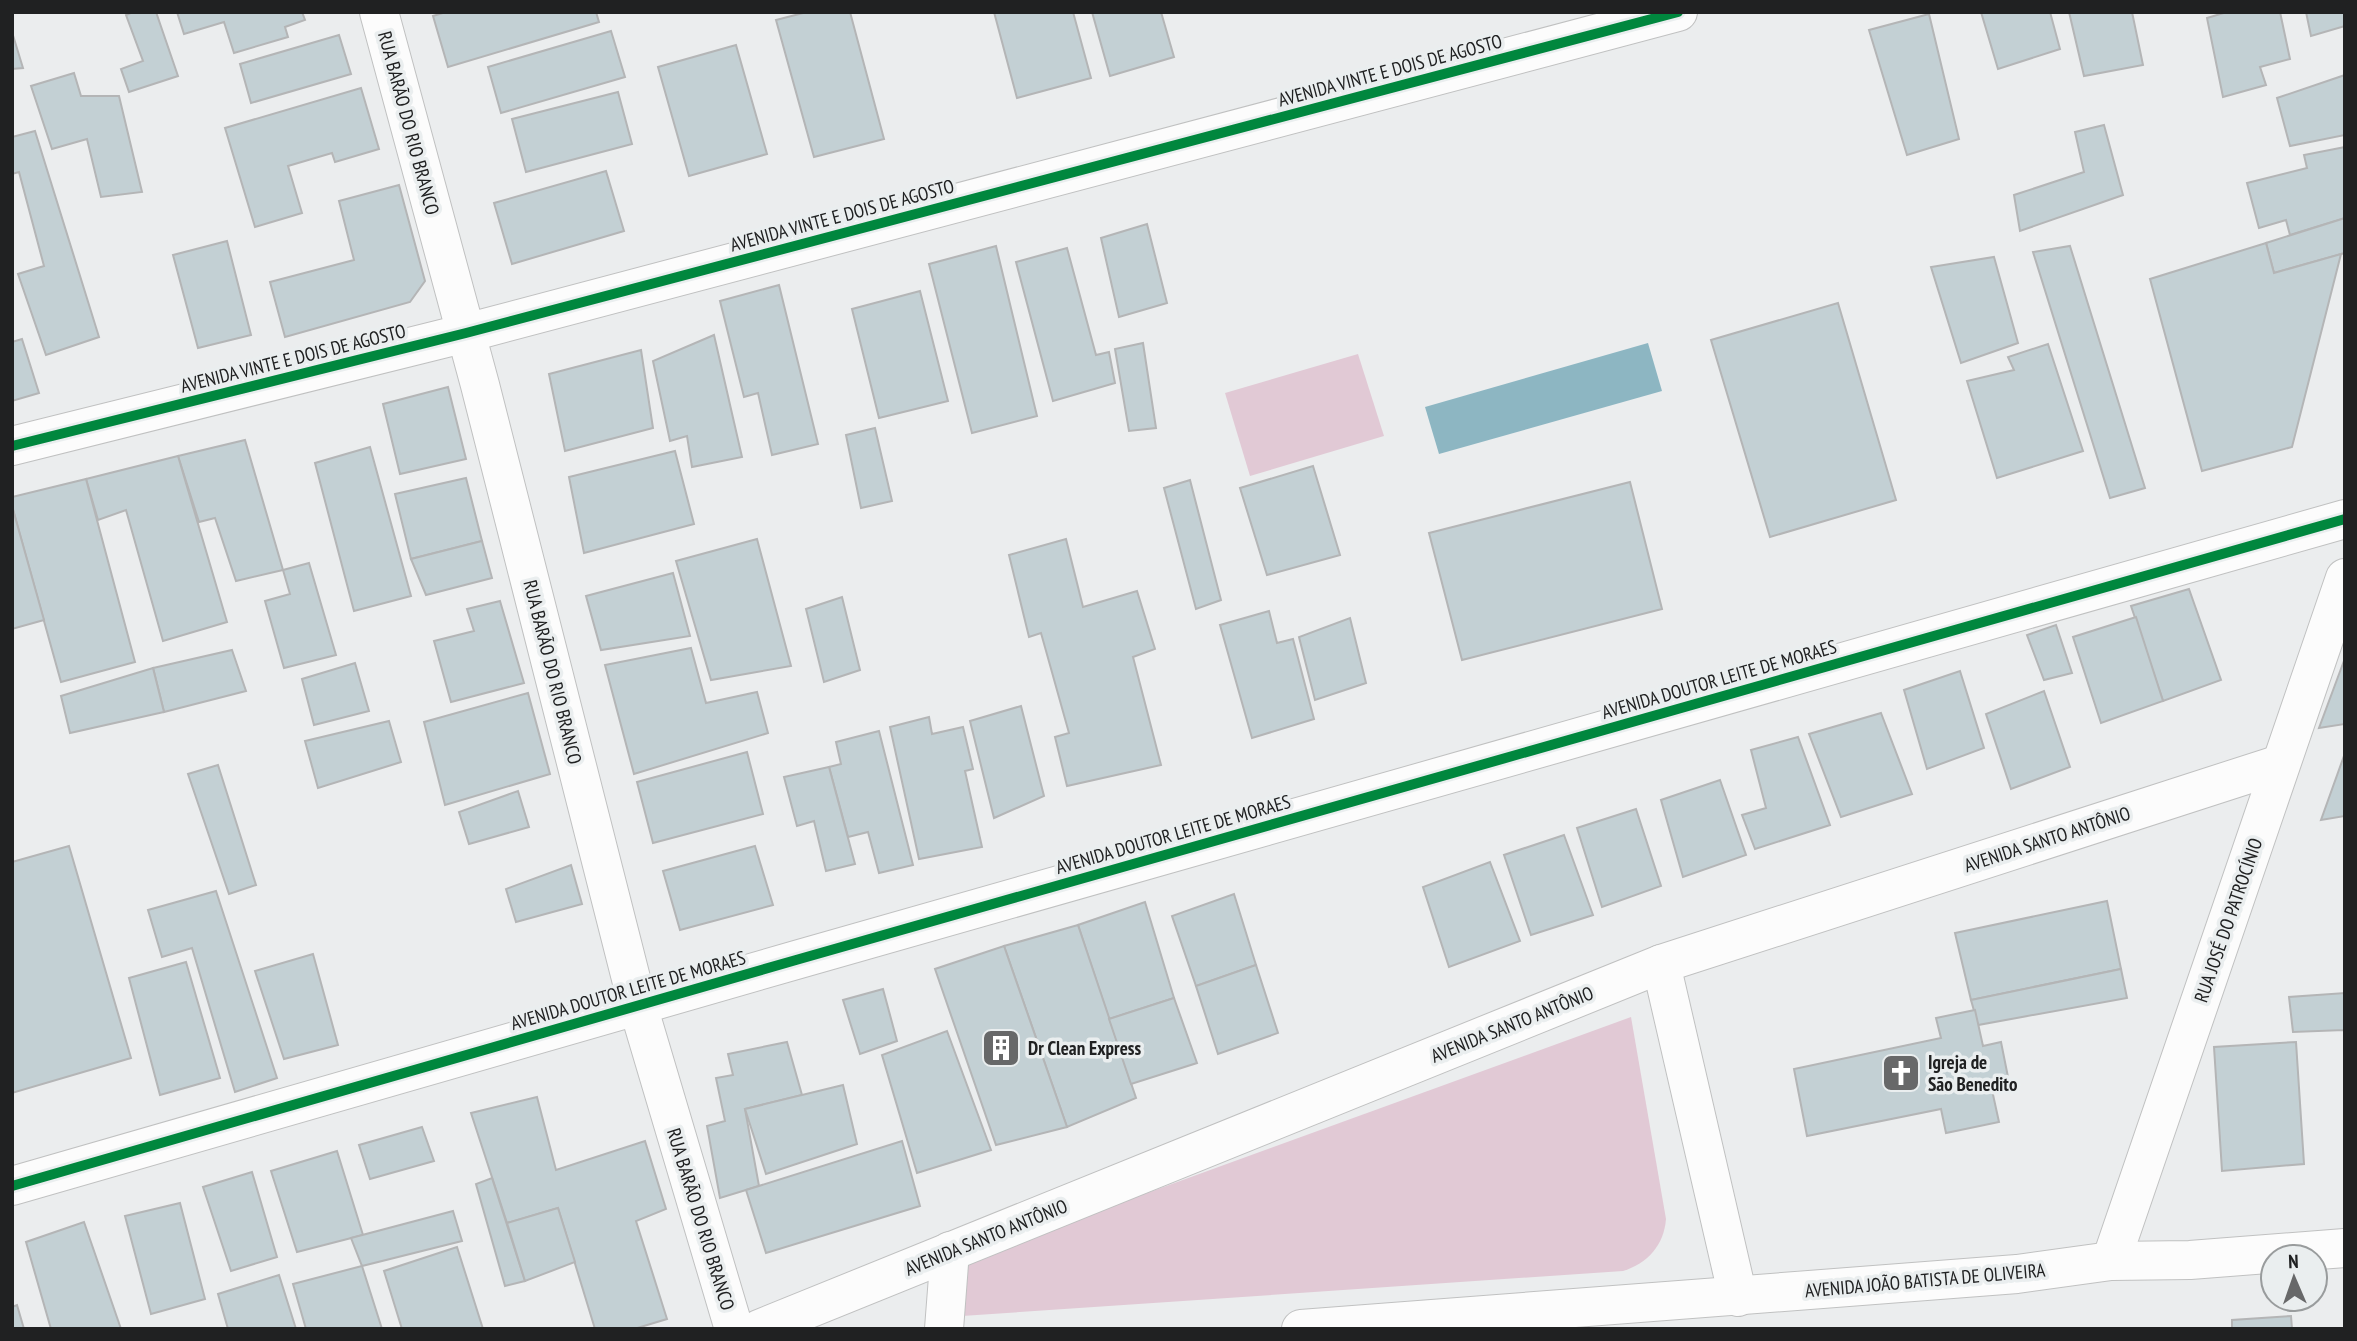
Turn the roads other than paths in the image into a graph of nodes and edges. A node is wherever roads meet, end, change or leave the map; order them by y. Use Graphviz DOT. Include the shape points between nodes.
graph roads {
  1 [pos="379,12"];
  2 [pos="1660,14"];
  3 [pos="466,333"];
  4 [pos="12,446"];
  5 [pos="2345,519"];
  6 [pos="2345,578"];
  7 [pos="2280,764"];
  8 [pos="1661,964"];
  9 [pos="638,1006"];
  10 [pos="12,1186"];
  11 [pos="2345,1248"];
  12 [pos="950,1251"];
  13 [pos="2112,1261"];
  14 [pos="1738,1297"];
  15 [pos="1477,1322"];
  16 [pos="734,1329"];
  17 [pos="759,1329"];
  18 [pos="944,1329"];
  19 [pos="1301,1329"];
  1 -- 3 [label="street, RUA BARÃO DO RIO BRANCO"];
  2 -- 3 [label="street, AVENIDA VINTE E DOIS DE AGOSTO"];
  3 -- 4 [label="street, AVENIDA VINTE E DOIS DE AGOSTO"];
  3 -- 9 [label="street, RUA BARÃO DO RIO BRANCO"];
  5 -- 9 [label="street, AVENIDA DOUTOR LEITE DE MORAES"];
  6 -- 7 [label="street, RUA JOSÉ DO PATROCÍNIO"];
  7 -- 8 [label="street, AVENIDA SANTO ANTÔNIO"];
  7 -- 13 [label="street, RUA JOSÉ DO PATROCÍNIO"];
  8 -- 12 [label="street, AVENIDA SANTO ANTÔNIO"];
  8 -- 14 [label="street"];
  9 -- 10 [label="street, AVENIDA DOUTOR LEITE DE MORAES"];
  9 -- 16 [label="street, RUA BARÃO DO RIO BRANCO"];
  11 -- 13 [label="street, AVENIDA JOÃO BATISTA DE OLIVEIRA"];
  12 -- 17 [label="street, AVENIDA SANTO ANTÔNIO"];
  12 -- 18 [label="street"];
  13 -- 14 [label="street, AVENIDA JOÃO BATISTA DE OLIVEIRA" via="2017,1274"];
  14 -- 15 [label="street, AVENIDA JOÃO BATISTA DE OLIVEIRA"];
  15 -- 19 [label="street, AVENIDA JOÃO BATISTA DE OLIVEIRA"];
}
